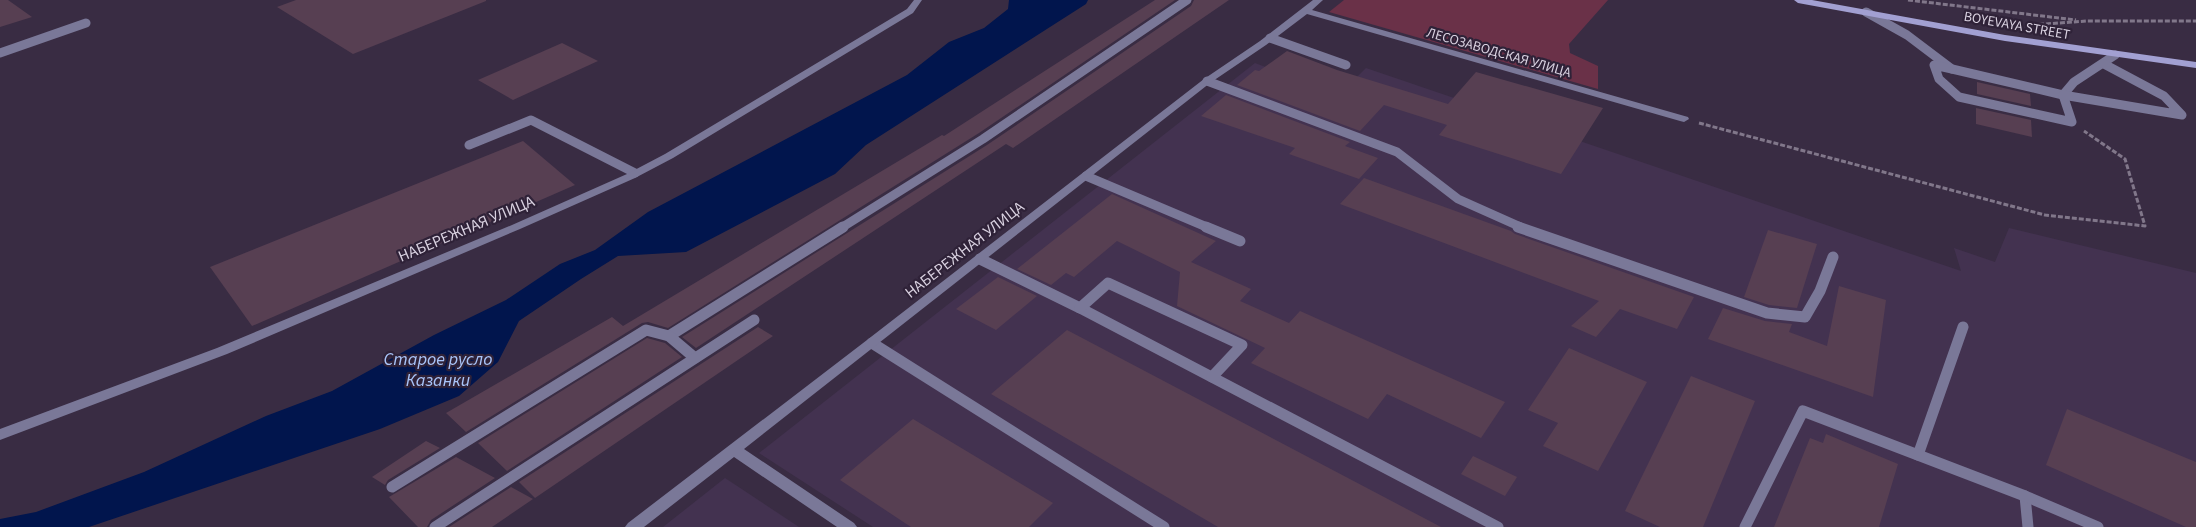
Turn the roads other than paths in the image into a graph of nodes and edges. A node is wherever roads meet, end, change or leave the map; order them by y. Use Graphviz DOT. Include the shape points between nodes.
graph roads {
  1 [pos="918,0"];
  2 [pos="1187,0"];
  3 [pos="1319,0"];
  4 [pos="1798,0"];
  5 [pos="1307,11"];
  6 [pos="1866,12"];
  7 [pos="86,23"];
  8 [pos="1270,38"];
  9 [pos="0,53"];
  10 [pos="2115,55"];
  11 [pos="2104,64"];
  12 [pos="1346,65"];
  13 [pos="2196,65"];
  14 [pos="1952,69"];
  15 [pos="1208,81"];
  16 [pos="2063,95"];
  17 [pos="1684,119"];
  18 [pos="469,146"];
  19 [pos="635,173"];
  20 [pos="1086,176"];
  21 [pos="1240,241"];
  22 [pos="1833,257"];
  23 [pos="980,259"];
  24 [pos="1080,308"];
  25 [pos="754,320"];
  26 [pos="1963,327"];
  27 [pos="669,336"];
  28 [pos="872,343"];
  29 [pos="695,358"];
  30 [pos="1212,377"];
  31 [pos="0,435"];
  32 [pos="733,449"];
  33 [pos="1918,455"];
  34 [pos="392,488"];
  35 [pos="2025,496"];
  36 [pos="435,527"];
  37 [pos="633,527"];
  38 [pos="849,527"];
  39 [pos="1164,527"];
  40 [pos="1498,527"];
  41 [pos="1745,527"];
  42 [pos="2028,527"];
  43 [pos="2098,527"];
  1 -- 19 [label="street, НАБЕРЕЖНАЯ УЛИЦА" via="910,11 803,77"];
  2 -- 27 [label="lane" via="982,139"];
  3 -- 5 [label="street, НАБЕРЕЖНАЯ УЛИЦА"];
  4 -- 6 [label="main road, BOYEVAYA STREET"];
  5 -- 8 [label="street, НАБЕРЕЖНАЯ УЛИЦА"];
  5 -- 17 [label="street, ЛЕСОЗАВОДСКАЯ УЛИЦА"];
  6 -- 10 [label="main road, BOYEVAYA STREET"];
  6 -- 14 [label="lane" via="1907,35"];
  7 -- 9 [label="lane"];
  8 -- 12 [label="lane"];
  8 -- 15 [label="street, НАБЕРЕЖНАЯ УЛИЦА"];
  10 -- 11 [label="lane"];
  10 -- 13 [label="main road, BOYEVAYA STREET"];
  11 -- 16 [label="lane" via="2074,82"];
  11 -- 16 [label="lane" via="2164,96 2182,115"];
  14 -- 16 [label="lane"];
  14 -- 16 [label="lane" via="1934,65 1948,89 1959,97 2072,122"];
  15 -- 20 [label="street, НАБЕРЕЖНАЯ УЛИЦА"];
  15 -- 22 [label="lane" via="1397,152 1458,199 1508,223 1767,313 1804,317 1820,291"];
  18 -- 19 [label="lane" via="531,120"];
  19 -- 31 [label="street, НАБЕРЕЖНАЯ УЛИЦА" via="233,347"];
  20 -- 21 [label="lane"];
  20 -- 23 [label="street, НАБЕРЕЖНАЯ УЛИЦА"];
  23 -- 24 [label="lane"];
  23 -- 28 [label="street, НАБЕРЕЖНАЯ УЛИЦА"];
  24 -- 30 [label="lane"];
  24 -- 30 [label="lane" via="1108,283 1242,345"];
  25 -- 29 [label="lane"];
  26 -- 33 [label="lane"];
  27 -- 29 [label="lane"];
  27 -- 34 [label="lane" via="646,330"];
  28 -- 32 [label="street, НАБЕРЕЖНАЯ УЛИЦА"];
  28 -- 39 [label="lane"];
  29 -- 36 [label="lane"];
  30 -- 40 [label="lane"];
  32 -- 37 [label="street, НАБЕРЕЖНАЯ УЛИЦА"];
  32 -- 38 [label="street"];
  33 -- 35 [label="lane"];
  33 -- 41 [label="lane" via="1803,411"];
  35 -- 42 [label="lane"];
  35 -- 43 [label="lane"];
}
